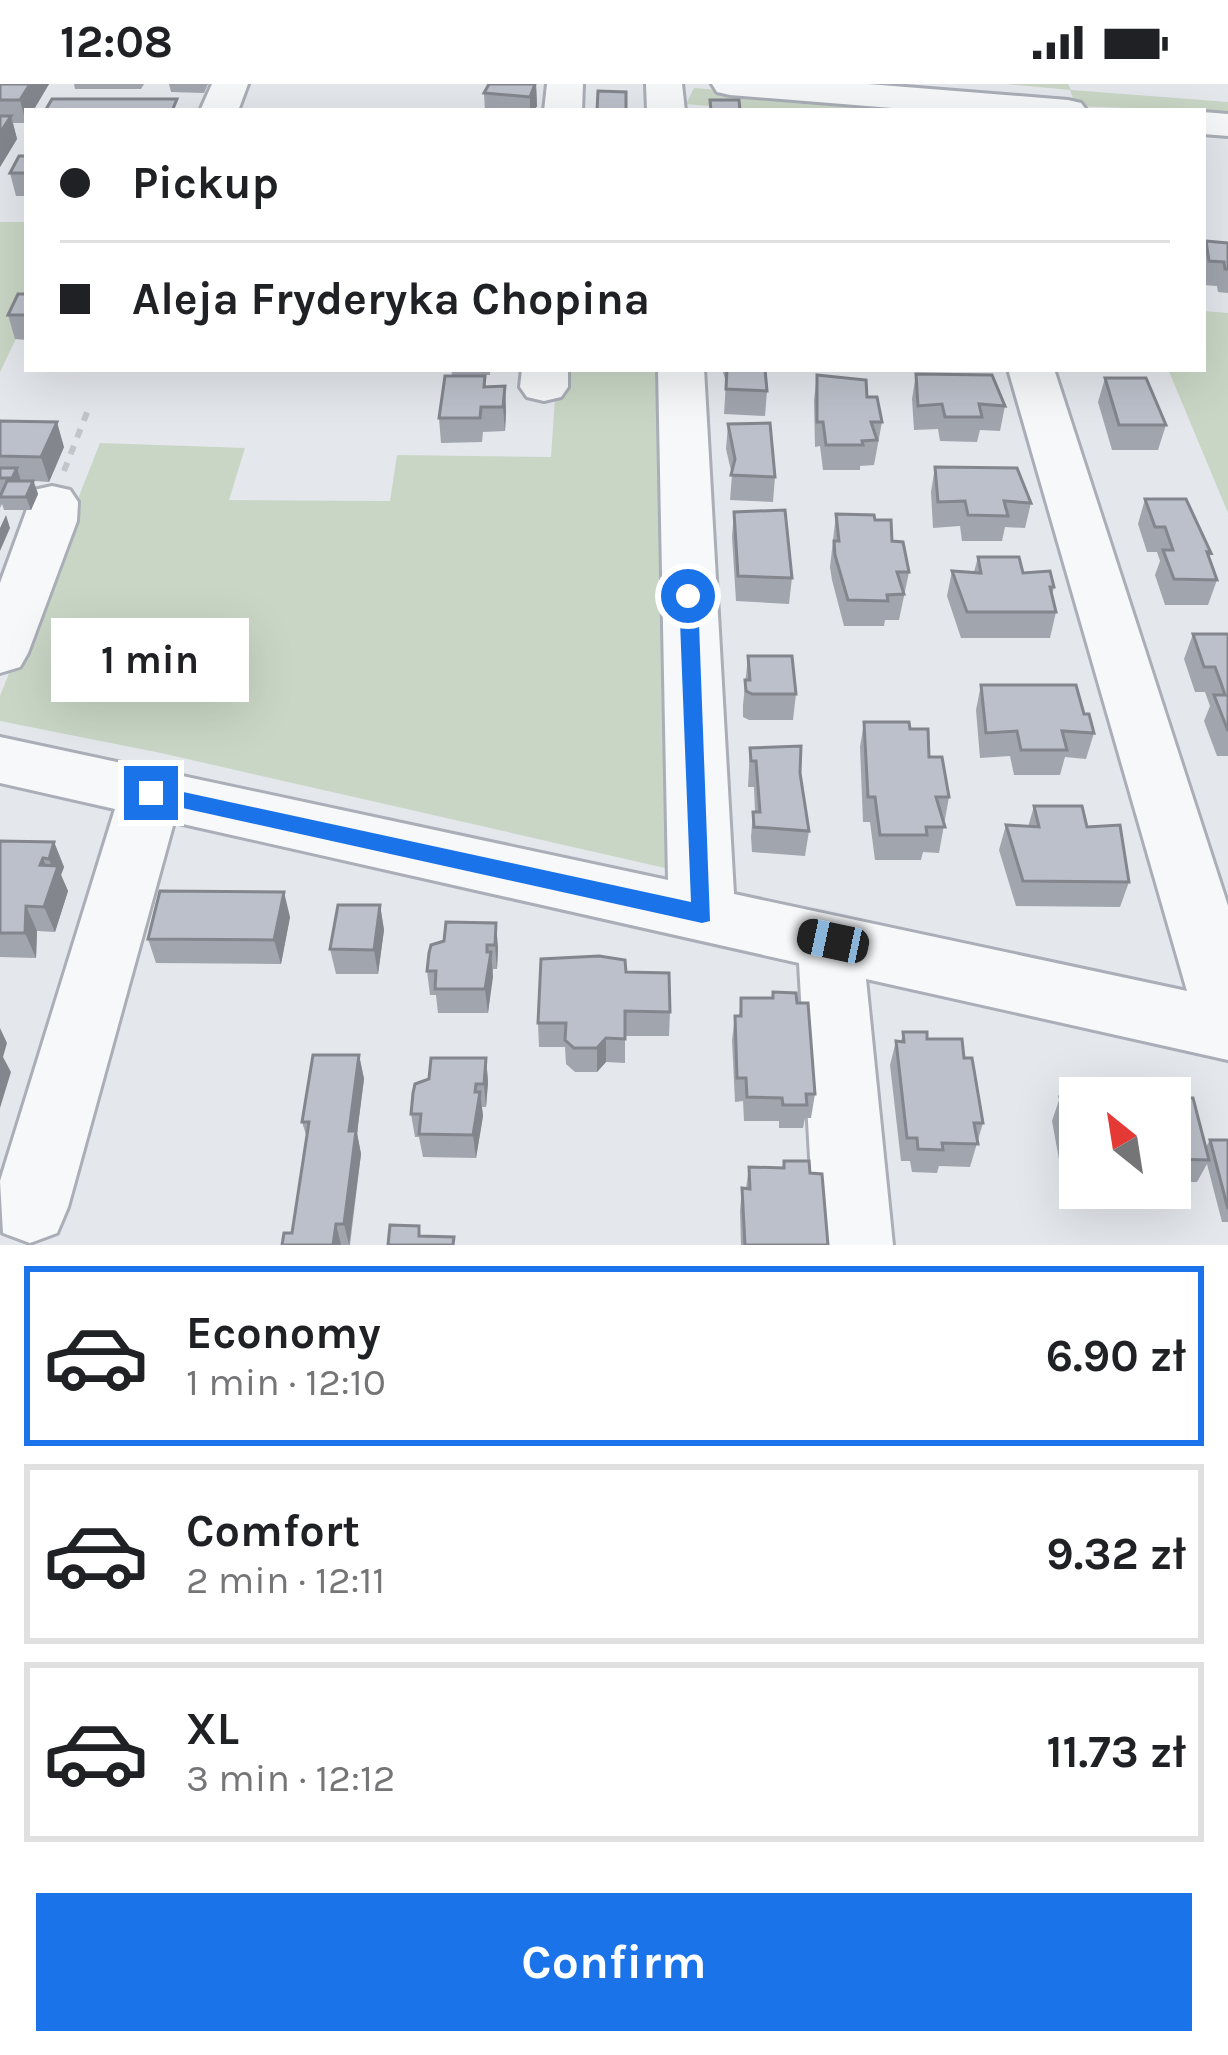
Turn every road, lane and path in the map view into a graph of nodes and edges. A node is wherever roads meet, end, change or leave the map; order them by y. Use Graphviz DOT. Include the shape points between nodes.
graph roads {
  1 [pos="730,84"];
  2 [pos="747,85"];
  3 [pos="969,100"];
  4 [pos="1041,108"];
  5 [pos="681,372"];
  6 [pos="1032,372"];
  7 [pos="88,410"];
  8 [pos="52,502"];
  9 [pos="0,653"];
  10 [pos="0,760"];
  11 [pos="151,793"];
  12 [pos="702,914"];
  13 [pos="833,941"];
  14 [pos="1228,1013"];
  15 [pos="1228,1030"];
  16 [pos="31,1207"];
  17 [pos="854,1245"];
  1 -- 2 [label="street"];
  2 -- 3 [label="street"];
  3 -- 4 [label="street"];
  5 -- 12 [label="street"];
  6 -- 14 [label="street"];
  7 -- 8 [label="path"];
  8 -- 9 [label="street"];
  10 -- 11 [label="street"];
  11 -- 12 [label="street"];
  11 -- 16 [label="street"];
  12 -- 13 [label="street"];
  13 -- 15 [label="street"];
  13 -- 17 [label="street"];
}
